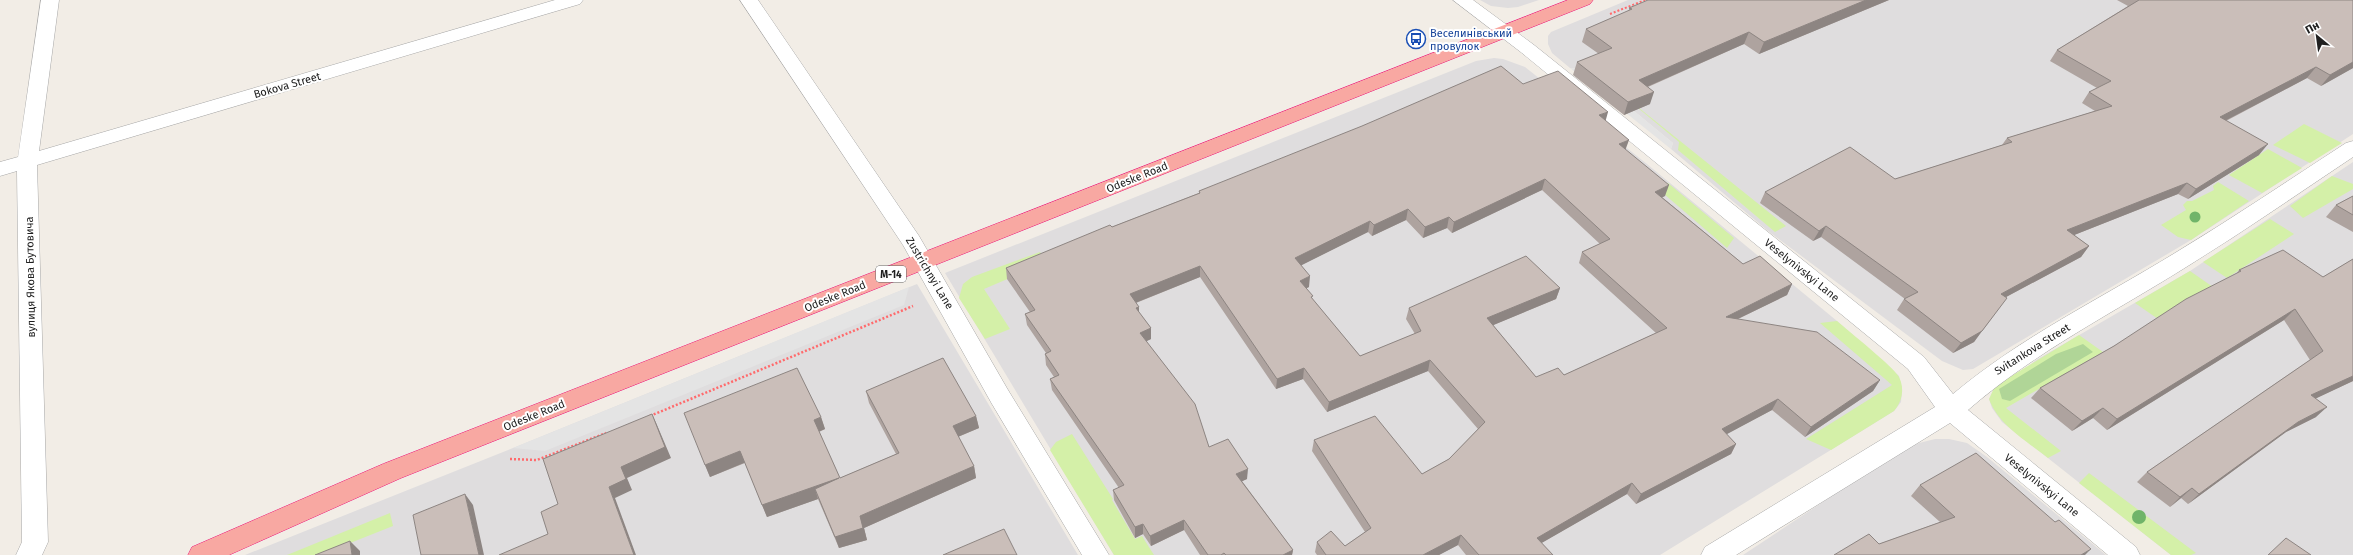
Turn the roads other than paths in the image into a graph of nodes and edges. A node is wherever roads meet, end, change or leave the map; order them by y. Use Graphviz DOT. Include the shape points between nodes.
graph roads {
  1 [pos="50,0"];
  2 [pos="574,0"];
  3 [pos="749,0"];
  4 [pos="1462,0"];
  5 [pos="1584,0"];
  6 [pos="1504,31"];
  7 [pos="2353,148"];
  8 [pos="27,162"];
  9 [pos="0,169"];
  10 [pos="922,261"];
  11 [pos="1950,410"];
  12 [pos="29,555"];
  13 [pos="201,555"];
  14 [pos="1096,555"];
  15 [pos="1714,555"];
  16 [pos="2127,555"];
  1 -- 8 [label="street, вулиця Якова Бутовича"];
  2 -- 8 [label="street, Bokova Street"];
  3 -- 10 [label="street, Zustrichnyi Lane"];
  4 -- 6 [label="street, Veselynivskyi Lane"];
  5 -- 6 [label="highway, Odeske Road / М-14"];
  6 -- 10 [label="highway, Odeske Road / М-14"];
  6 -- 11 [label="street, Veselynivskyi Lane" via="1916,362"];
  7 -- 11 [label="street, Svitankova Street" via="2183,259 2082,317 1992,374"];
  8 -- 9 [label="street, Bokova Street"];
  8 -- 12 [label="street, вулиця Якова Бутовича" via="35,542"];
  10 -- 13 [label="highway, Odeske Road / М-14" via="392,471"];
  10 -- 14 [label="street, Zustrichnyi Lane" via="1000,398"];
  11 -- 15 [label="street, Svitankova Street"];
  11 -- 16 [label="street, Veselynivskyi Lane"];
}
